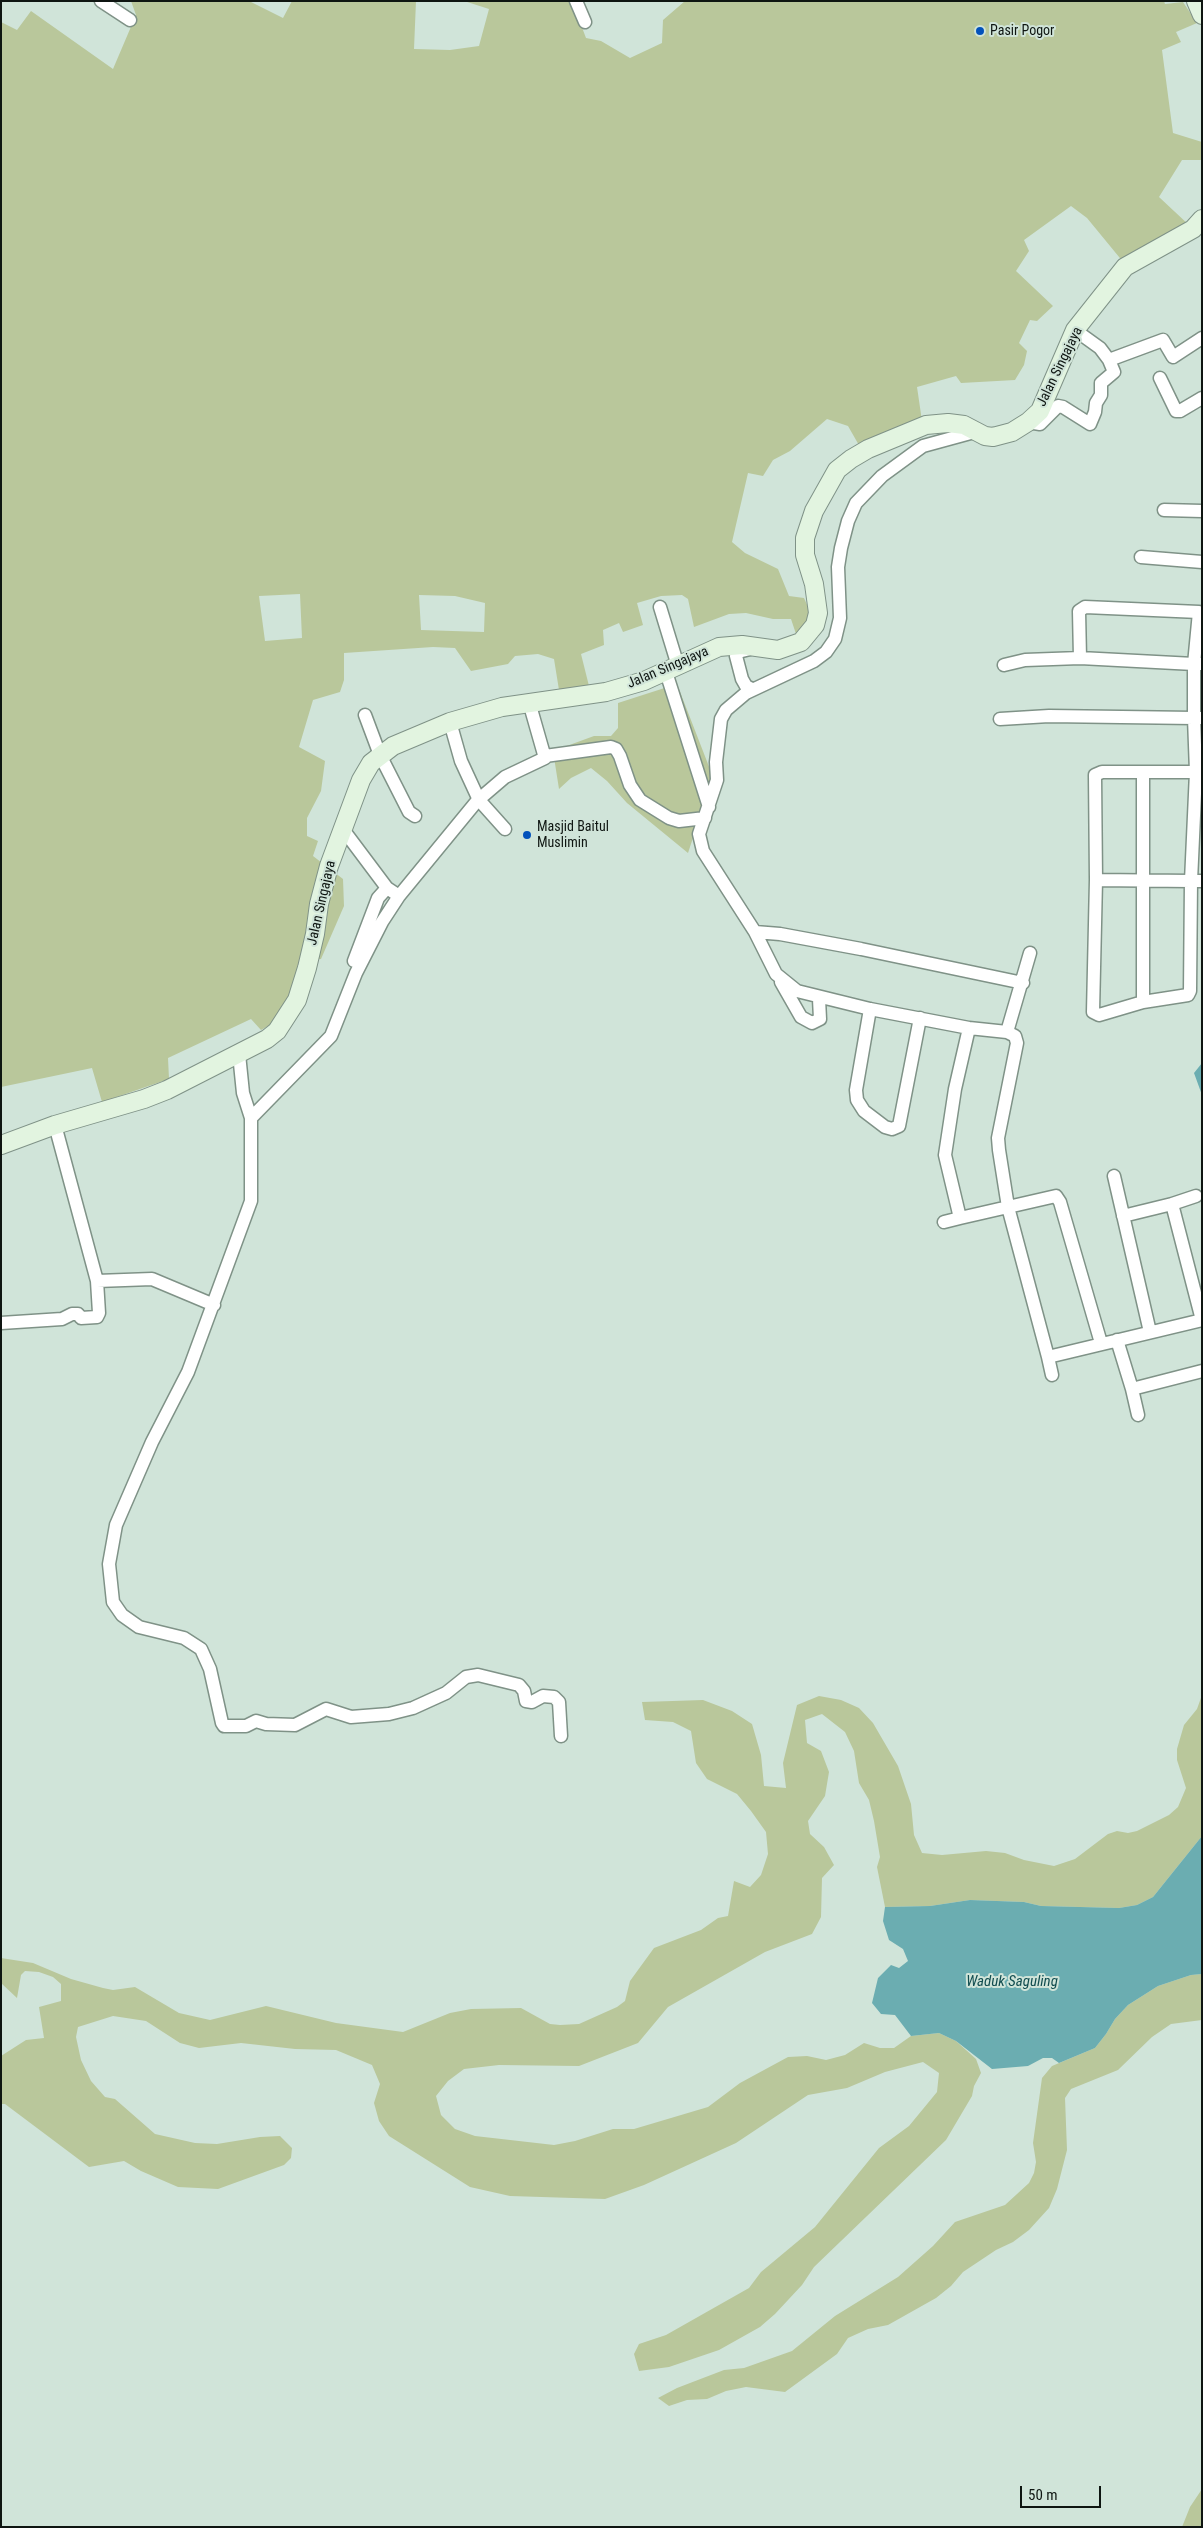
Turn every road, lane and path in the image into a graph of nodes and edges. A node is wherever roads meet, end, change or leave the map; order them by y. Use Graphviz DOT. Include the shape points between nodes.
graph roads {
  1 [pos="102,1"];
  2 [pos="576,1"];
  3 [pos="1196,1"];
  4 [pos="1202,14"];
  5 [pos="130,20"];
  6 [pos="585,22"];
  7 [pos="1202,219"];
  8 [pos="1076,330"];
  9 [pos="1202,338"];
  10 [pos="1110,360"];
  11 [pos="1160,378"];
  12 [pos="1202,398"];
  13 [pos="1028,422"];
  14 [pos="978,431"];
  15 [pos="1164,510"];
  16 [pos="1202,511"];
  17 [pos="1141,557"];
  18 [pos="1202,562"];
  19 [pos="660,607"];
  20 [pos="1201,612"];
  21 [pos="755,648"];
  22 [pos="1080,658"];
  23 [pos="1004,664"];
  24 [pos="1198,664"];
  25 [pos="672,669"];
  26 [pos="752,689"];
  27 [pos="528,702"];
  28 [pos="365,715"];
  29 [pos="1198,718"];
  30 [pos="1000,719"];
  31 [pos="450,722"];
  32 [pos="380,755"];
  33 [pos="545,756"];
  34 [pos="1143,772"];
  35 [pos="1199,772"];
  36 [pos="479,800"];
  37 [pos="707,813"];
  38 [pos="415,816"];
  39 [pos="342,828"];
  40 [pos="505,829"];
  41 [pos="1096,880"];
  42 [pos="1142,880"];
  43 [pos="1197,881"];
  44 [pos="387,888"];
  45 [pos="399,896"];
  46 [pos="755,932"];
  47 [pos="1030,952"];
  48 [pos="352,966"];
  49 [pos="776,974"];
  50 [pos="1023,983"];
  51 [pos="819,998"];
  52 [pos="1143,1002"];
  53 [pos="870,1009"];
  54 [pos="920,1018"];
  55 [pos="969,1028"];
  56 [pos="1007,1032"];
  57 [pos="239,1054"];
  58 [pos="251,1118"];
  59 [pos="54,1125"];
  60 [pos="1,1145"];
  61 [pos="1114,1176"];
  62 [pos="1196,1196"];
  63 [pos="1172,1204"];
  64 [pos="1008,1207"];
  65 [pos="1123,1216"];
  66 [pos="960,1218"];
  67 [pos="944,1222"];
  68 [pos="97,1281"];
  69 [pos="214,1305"];
  70 [pos="1202,1320"];
  71 [pos="1,1323"];
  72 [pos="1150,1332"];
  73 [pos="1117,1340"];
  74 [pos="1101,1343"];
  75 [pos="1048,1356"];
  76 [pos="1202,1371"];
  77 [pos="1052,1375"];
  78 [pos="1132,1389"];
  79 [pos="1138,1415"];
  80 [pos="562,1736"];
  1 -- 5 [label="street"];
  2 -- 6 [label="street"];
  3 -- 4 [label="street"];
  7 -- 8 [label="street, Jalan Singajaya" via="1193,229 1125,267"];
  8 -- 10 [label="street"];
  8 -- 13 [label="street, Jalan Singajaya" via="1040,411"];
  9 -- 10 [label="street" via="1173,357 1163,340"];
  10 -- 13 [label="street" via="1114,372 1101,383 1101,395 1090,424 1058,406 1040,424"];
  11 -- 12 [label="street" via="1176,411"];
  13 -- 14 [label="street, Jalan Singajaya" via="1002,436 985,436"];
  14 -- 21 [label="street, Jalan Singajaya" via="948,423 926,425 868,449 837,470 814,511 805,538 805,555 818,600 815,625 801,642 778,650"];
  14 -- 26 [label="street" via="923,446 882,476 856,504 839,558 840,604 835,639 814,661"];
  15 -- 16 [label="street"];
  17 -- 18 [label="street"];
  19 -- 25 [label="street"];
  20 -- 22 [label="street" via="1081,608"];
  20 -- 24 [label="street"];
  21 -- 25 [label="street, Jalan Singajaya" via="725,646"];
  21 -- 26 [label="street" via="736,653 742,679"];
  22 -- 23 [label="street"];
  22 -- 24 [label="street"];
  24 -- 29 [label="street"];
  25 -- 27 [label="street, Jalan Singajaya" via="606,692"];
  25 -- 37 [label="street"];
  26 -- 37 [label="street" via="726,710 721,719 717,780"];
  27 -- 31 [label="street, Jalan Singajaya"];
  27 -- 33 [label="street"];
  28 -- 32 [label="street"];
  29 -- 30 [label="street" via="1050,716"];
  29 -- 35 [label="street"];
  31 -- 32 [label="street, Jalan Singajaya" via="393,746"];
  31 -- 36 [label="street" via="461,761"];
  32 -- 38 [label="street"];
  32 -- 39 [label="street, Jalan Singajaya" via="366,771"];
  33 -- 36 [label="street" via="504,777"];
  33 -- 37 [label="street" via="611,746 620,756 630,785 640,800 679,822"];
  34 -- 35 [label="street"];
  34 -- 41 [label="street" via="1102,772 1094,777"];
  34 -- 42 [label="street"];
  35 -- 43 [label="street"];
  36 -- 40 [label="street"];
  36 -- 45 [label="street"];
  37 -- 46 [label="street" via="700,834 703,851"];
  39 -- 44 [label="street"];
  39 -- 57 [label="street, Jalan Singajaya" via="319,904 314,943 297,1000 277,1031"];
  41 -- 42 [label="street"];
  41 -- 52 [label="street" via="1093,1012 1099,1015"];
  42 -- 43 [label="street"];
  42 -- 52 [label="street"];
  43 -- 52 [label="street" via="1190,993"];
  44 -- 45 [label="street"];
  44 -- 48 [label="street" via="378,898"];
  45 -- 58 [label="street" via="356,973 330,1036"];
  46 -- 49 [label="street"];
  46 -- 50 [label="street" via="852,947"];
  47 -- 50 [label="street"];
  49 -- 51 [label="street" via="797,991"];
  49 -- 51 [label="street" via="801,1017 812,1023 820,1019"];
  50 -- 56 [label="street"];
  51 -- 53 [label="street"];
  53 -- 54 [label="street"];
  53 -- 54 [label="street" via="857,1100 864,1111 892,1129 899,1126"];
  54 -- 55 [label="street"];
  55 -- 56 [label="street"];
  55 -- 66 [label="street" via="955,1089 946,1155"];
  56 -- 64 [label="street" via="1017,1040 998,1138"];
  57 -- 58 [label="street" via="243,1093"];
  57 -- 59 [label="street, Jalan Singajaya" via="144,1100"];
  58 -- 69 [label="street" via="251,1201"];
  59 -- 60 [label="street, Jalan Singajaya"];
  59 -- 68 [label="street"];
  61 -- 65 [label="street"];
  62 -- 63 [label="street"];
  63 -- 65 [label="street"];
  63 -- 70 [label="street"];
  64 -- 66 [label="street"];
  64 -- 74 [label="street" via="1052,1196 1059,1198"];
  64 -- 75 [label="street"];
  65 -- 72 [label="street"];
  66 -- 67 [label="street"];
  68 -- 69 [label="street" via="152,1280"];
  68 -- 71 [label="street" via="97,1317 81,1318 72,1314 62,1319"];
  69 -- 80 [label="street" via="188,1372 116,1525 109,1564 110,1587 117,1609 139,1627 184,1638 201,1649 210,1668 224,1726 246,1726 256,1721 295,1725 326,1709 350,1717 389,1714 413,1708 446,1692 466,1677 478,1675 518,1685 526,1700 532,1702 542,1696 554,1696 559,1702"];
  70 -- 72 [label="street"];
  72 -- 73 [label="street"];
  73 -- 74 [label="street"];
  73 -- 78 [label="street"];
  74 -- 75 [label="street"];
  75 -- 77 [label="street"];
  76 -- 78 [label="street"];
  78 -- 79 [label="street"];
}
